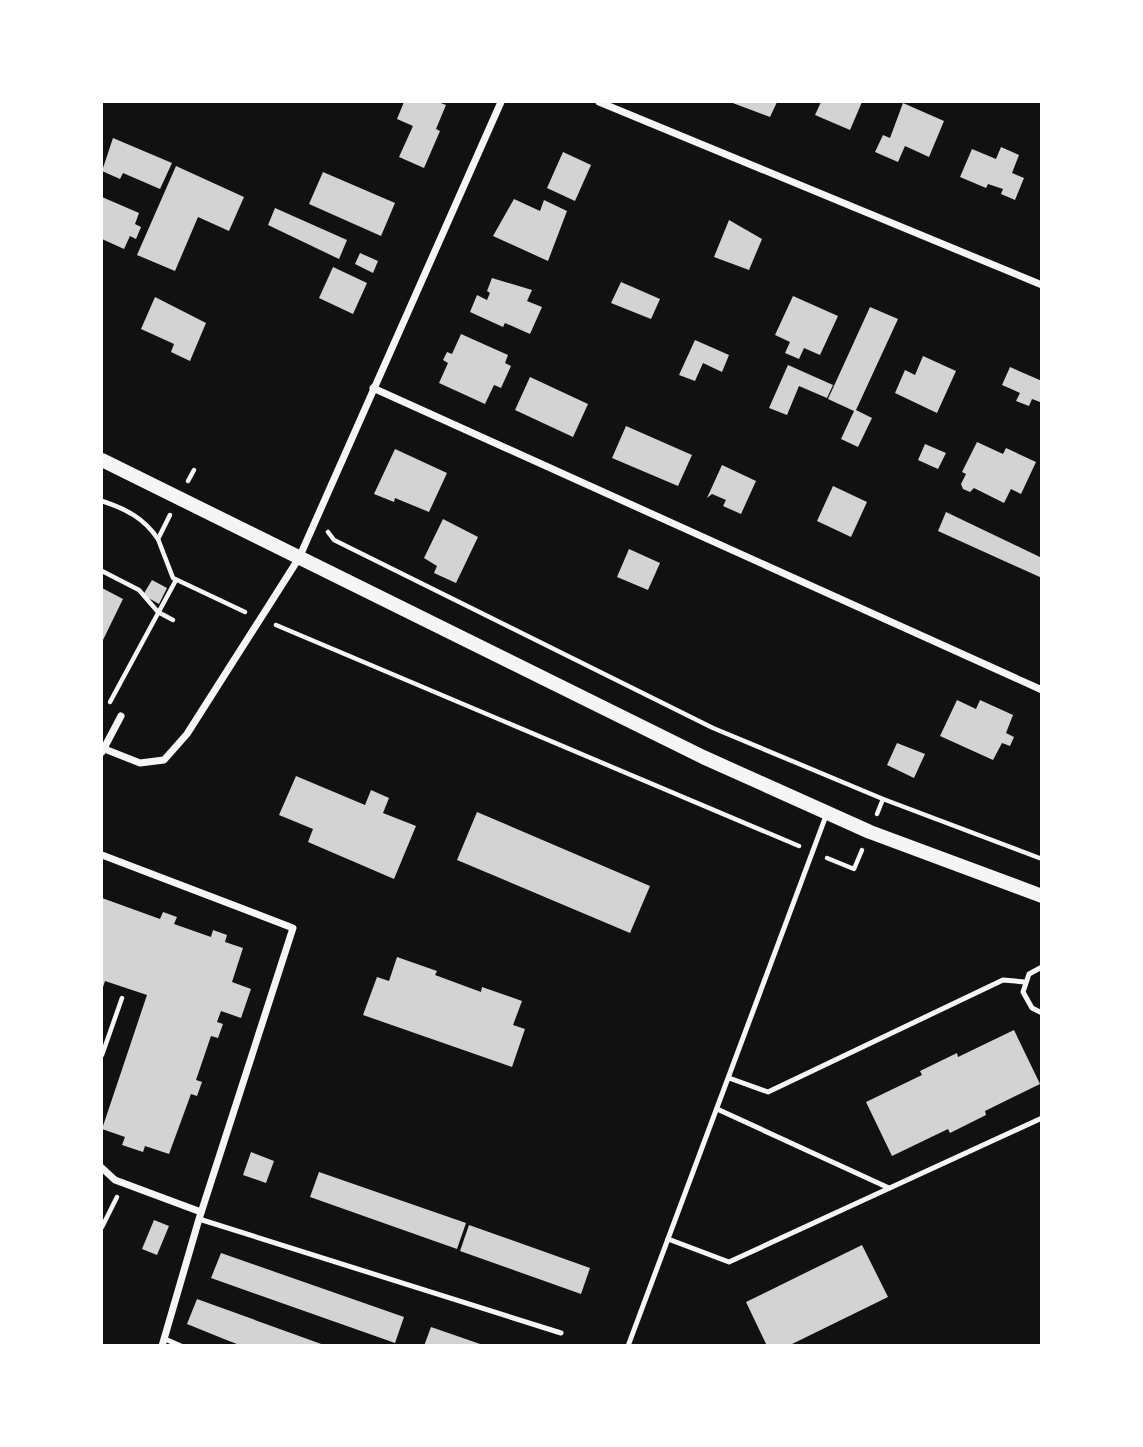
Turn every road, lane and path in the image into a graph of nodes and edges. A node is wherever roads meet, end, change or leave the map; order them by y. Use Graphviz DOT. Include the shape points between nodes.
graph roads {
  1 [pos="501,102"];
  2 [pos="599,102"];
  3 [pos="1041,285"];
  4 [pos="373,388"];
  5 [pos="102,460"];
  6 [pos="194,470"];
  7 [pos="187,483"];
  8 [pos="102,501"];
  9 [pos="171,514"];
  10 [pos="329,524"];
  11 [pos="158,539"];
  12 [pos="299,558"];
  13 [pos="102,571"];
  14 [pos="176,580"];
  15 [pos="158,612"];
  16 [pos="249,613"];
  17 [pos="173,620"];
  18 [pos="275,624"];
  19 [pos="1041,690"];
  20 [pos="109,705"];
  21 [pos="121,716"];
  22 [pos="102,750"];
  23 [pos="883,799"];
  24 [pos="827,813"];
  25 [pos="877,814"];
  26 [pos="863,847"];
  27 [pos="813,852"];
  28 [pos="102,855"];
  29 [pos="1041,859"];
  30 [pos="1041,896"];
  31 [pos="1041,967"];
  32 [pos="1025,982"];
  33 [pos="122,998"];
  34 [pos="1041,1013"];
  35 [pos="102,1055"];
  36 [pos="729,1078"];
  37 [pos="717,1109"];
  38 [pos="1041,1118"];
  39 [pos="102,1168"];
  40 [pos="122,1182"];
  41 [pos="889,1188"];
  42 [pos="200,1215"];
  43 [pos="102,1227"];
  44 [pos="668,1239"];
  45 [pos="561,1333"];
  46 [pos="164,1342"];
  47 [pos="181,1346"];
  48 [pos="628,1346"];
  1 -- 4 [label="street"];
  2 -- 3 [label="street"];
  4 -- 12 [label="street"];
  4 -- 19 [label="street"];
  5 -- 12 [label="main road"];
  6 -- 7 [label="path"];
  8 -- 11 [label="path" via="148,524"];
  9 -- 11 [label="path"];
  10 -- 23 [label="path" via="334,540 713,727"];
  11 -- 14 [label="path"];
  12 -- 22 [label="street" via="187,734 164,760 140,763"];
  12 -- 24 [label="main road"];
  13 -- 15 [label="path" via="139,590"];
  14 -- 15 [label="path"];
  14 -- 16 [label="path"];
  15 -- 17 [label="path"];
  15 -- 20 [label="path"];
  18 -- 27 [label="path"];
  21 -- 22 [label="street"];
  23 -- 25 [label="path"];
  23 -- 29 [label="path"];
  24 -- 27 [label="lane"];
  24 -- 30 [label="main road"];
  26 -- 27 [label="path" via="854,869"];
  27 -- 36 [label="lane"];
  28 -- 42 [label="street" via="293,928"];
  31 -- 32 [label="lane"];
  32 -- 34 [label="lane" via="1026,1001"];
  32 -- 36 [label="lane" via="1003,980 768,1092"];
  33 -- 35 [label="path"];
  36 -- 37 [label="lane"];
  37 -- 41 [label="lane"];
  37 -- 44 [label="lane"];
  38 -- 41 [label="lane"];
  39 -- 40 [label="street"];
  40 -- 42 [label="street"];
  40 -- 43 [label="path"];
  41 -- 44 [label="lane" via="729,1262"];
  42 -- 45 [label="lane"];
  42 -- 46 [label="street"];
  44 -- 48 [label="lane"];
  46 -- 47 [label="lane"];
}
